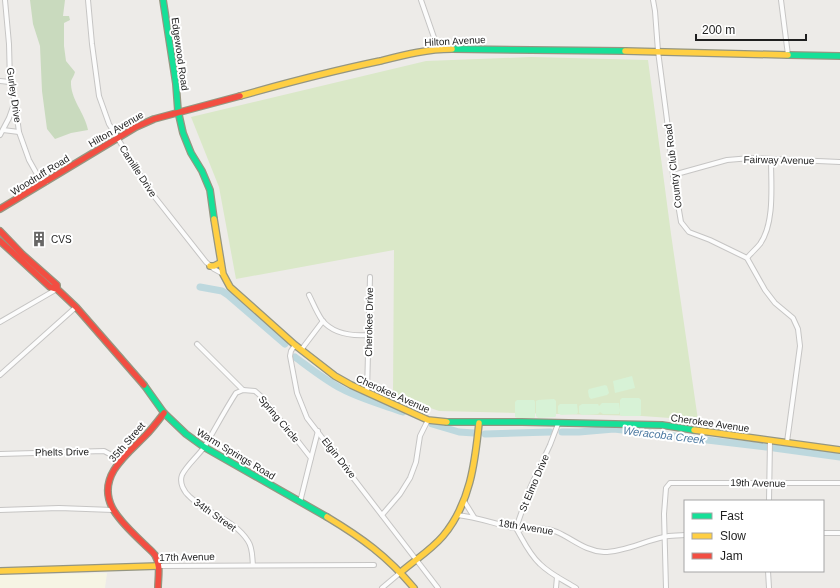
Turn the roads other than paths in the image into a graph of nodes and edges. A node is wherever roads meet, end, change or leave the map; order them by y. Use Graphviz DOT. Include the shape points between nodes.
graph roads {
  1 [pos="5,0"];
  2 [pos="88,0"];
  3 [pos="163,0"];
  4 [pos="421,0"];
  5 [pos="653,0"];
  6 [pos="781,0"];
  7 [pos="438,49"];
  8 [pos="658,51"];
  9 [pos="788,55"];
  10 [pos="840,56"];
  11 [pos="0,82"];
  12 [pos="10,82"];
  13 [pos="15,102"];
  14 [pos="178,111"];
  15 [pos="3,130"];
  16 [pos="19,132"];
  17 [pos="0,135"];
  18 [pos="117,138"];
  19 [pos="89,156"];
  20 [pos="771,160"];
  21 [pos="840,162"];
  22 [pos="673,174"];
  23 [pos="46,183"];
  24 [pos="0,209"];
  25 [pos="0,231"];
  26 [pos="0,241"];
  27 [pos="747,258"];
  28 [pos="220,263"];
  29 [pos="210,266"];
  30 [pos="223,274"];
  31 [pos="370,277"];
  32 [pos="57,289"];
  33 [pos="309,295"];
  34 [pos="76,307"];
  35 [pos="323,321"];
  36 [pos="0,322"];
  37 [pos="368,335"];
  38 [pos="197,344"];
  39 [pos="294,345"];
  40 [pos="301,350"];
  41 [pos="0,375"];
  42 [pos="243,390"];
  43 [pos="367,392"];
  44 [pos="164,413"];
  45 [pos="428,420"];
  46 [pos="479,423"];
  47 [pos="558,424"];
  48 [pos="318,431"];
  49 [pos="770,440"];
  50 [pos="787,442"];
  51 [pos="204,447"];
  52 [pos="840,450"];
  53 [pos="0,454"];
  54 [pos="311,458"];
  55 [pos="121,460"];
  56 [pos="840,483"];
  57 [pos="770,484"];
  58 [pos="769,500"];
  59 [pos="464,501"];
  60 [pos="300,502"];
  61 [pos="0,510"];
  62 [pos="112,510"];
  63 [pos="382,515"];
  64 [pos="457,515"];
  65 [pos="474,517"];
  66 [pos="516,528"];
  67 [pos="824,533"];
  68 [pos="840,533"];
  69 [pos="684,535"];
  70 [pos="664,536"];
  71 [pos="416,560"];
  72 [pos="253,565"];
  73 [pos="374,565"];
  74 [pos="158,566"];
  75 [pos="0,571"];
  76 [pos="401,572"];
  77 [pos="768,572"];
  78 [pos="557,577"];
  79 [pos="158,588"];
  80 [pos="382,588"];
  81 [pos="414,588"];
  82 [pos="438,588"];
  83 [pos="556,588"];
  84 [pos="576,588"];
  85 [pos="666,588"];
  86 [pos="769,588"];
  1 -- 12 [label="street, Gurley Drive"];
  2 -- 18 [label="street, Camille Drive" via="99,96"];
  3 -- 14 [label="street, Edgewood Road"];
  4 -- 7 [label="street"];
  5 -- 8 [label="street, Country Club Road"];
  6 -- 9 [label="street"];
  7 -- 8 [label="street, Hilton Avenue"];
  7 -- 14 [label="street, Hilton Avenue" via="307,77"];
  8 -- 9 [label="street, Hilton Avenue"];
  8 -- 22 [label="street, Country Club Road"];
  9 -- 10 [label="street, Hilton Avenue"];
  11 -- 12 [label="street"];
  12 -- 13 [label="street, Gurley Drive"];
  13 -- 15 [label="street"];
  13 -- 16 [label="street, Gurley Drive"];
  14 -- 18 [label="street, Hilton Avenue" via="150,120"];
  14 -- 28 [label="street, Cherokee Avenue" via="191,153 210,190"];
  15 -- 16 [label="street"];
  15 -- 17 [label="street"];
  16 -- 23 [label="street, Gurley Drive" via="29,160 38,176"];
  18 -- 19 [label="street, Hilton Avenue"];
  18 -- 29 [label="street, Camille Drive" via="154,196"];
  19 -- 23 [label="street, Woodruff Road"];
  20 -- 21 [label="street, Fairway Avenue"];
  20 -- 22 [label="street, Fairway Avenue" via="727,160"];
  20 -- 27 [label="street" via="771,202 767,229 760,244"];
  22 -- 27 [label="street, Country Club Road" via="681,222 689,232"];
  23 -- 24 [label="street, Woodruff Road"];
  25 -- 32 [label="street, Warm Springs Road" via="57,285"];
  26 -- 32 [label="street, Warm Springs Road" via="50,287"];
  27 -- 50 [label="street" via="765,290 792,318 800,337 799,363"];
  28 -- 29 [label="street"];
  28 -- 30 [label="street, Cherokee Avenue"];
  29 -- 30 [label="street, Camille Drive"];
  30 -- 39 [label="street, Cherokee Avenue" via="230,287"];
  31 -- 37 [label="street, Cherokee Drive"];
  32 -- 34 [label="street, Warm Springs Road"];
  32 -- 36 [label="street"];
  33 -- 35 [label="street"];
  34 -- 41 [label="street"];
  34 -- 44 [label="street, Warm Springs Road" via="136,375"];
  35 -- 37 [label="street" via="337,331 359,336"];
  35 -- 40 [label="street"];
  37 -- 43 [label="street, Cherokee Drive"];
  38 -- 42 [label="street"];
  39 -- 40 [label="street, Cherokee Avenue"];
  39 -- 48 [label="street, Elgin Drive" via="290,356 297,393 307,418"];
  40 -- 43 [label="street, Cherokee Avenue" via="343,381"];
  42 -- 51 [label="street" via="236,393"];
  42 -- 54 [label="street, Spring Circle" via="255,391 264,399"];
  43 -- 45 [label="street, Cherokee Avenue"];
  44 -- 51 [label="street, Warm Springs Road"];
  44 -- 55 [label="street, 35th Street"];
  45 -- 46 [label="street, Cherokee Avenue"];
  45 -- 63 [label="street" via="420,436 416,462 410,478"];
  46 -- 47 [label="street, Cherokee Avenue"];
  46 -- 59 [label="street" via="476,460"];
  47 -- 49 [label="street, Cherokee Avenue" via="662,425"];
  47 -- 66 [label="street, St Elmo Drive"];
  48 -- 54 [label="street"];
  48 -- 63 [label="street, Elgin Drive"];
  49 -- 50 [label="street, Cherokee Avenue"];
  49 -- 57 [label="street"];
  50 -- 52 [label="street, Cherokee Avenue"];
  51 -- 60 [label="street, Warm Springs Road"];
  51 -- 72 [label="street, 34th Street" via="182,475 183,488 190,497 236,527 249,542"];
  53 -- 55 [label="street, Phelts Drive" via="104,451"];
  54 -- 60 [label="street"];
  55 -- 62 [label="street, 35th Street" via="110,476 108,490"];
  56 -- 57 [label="street, 19th Avenue"];
  57 -- 58 [label="street"];
  57 -- 70 [label="street, 19th Avenue" via="670,483 666,488"];
  59 -- 64 [label="street"];
  59 -- 65 [label="street"];
  60 -- 76 [label="street, Warm Springs Road" via="373,546"];
  61 -- 62 [label="street"];
  62 -- 74 [label="street, 35th Street" via="156,557"];
  63 -- 71 [label="street, Elgin Drive"];
  64 -- 65 [label="street, 18th Avenue"];
  64 -- 71 [label="street" via="431,548"];
  65 -- 66 [label="street, 18th Avenue"];
  66 -- 70 [label="street, 18th Avenue" via="556,531 584,548 604,552 617,551"];
  66 -- 78 [label="street" via="539,564"];
  67 -- 68 [label="street"];
  69 -- 70 [label="street, 18th Avenue"];
  70 -- 85 [label="street"];
  71 -- 76 [label="street"];
  71 -- 82 [label="street, Elgin Drive"];
  72 -- 73 [label="street, 17th Avenue"];
  72 -- 74 [label="street, 17th Avenue"];
  74 -- 75 [label="street, 17th Avenue"];
  74 -- 79 [label="street, 35th Street"];
  76 -- 80 [label="street"];
  76 -- 81 [label="street, Warm Springs Road"];
  77 -- 86 [label="street"];
  78 -- 83 [label="street"];
  78 -- 84 [label="street"];
}
